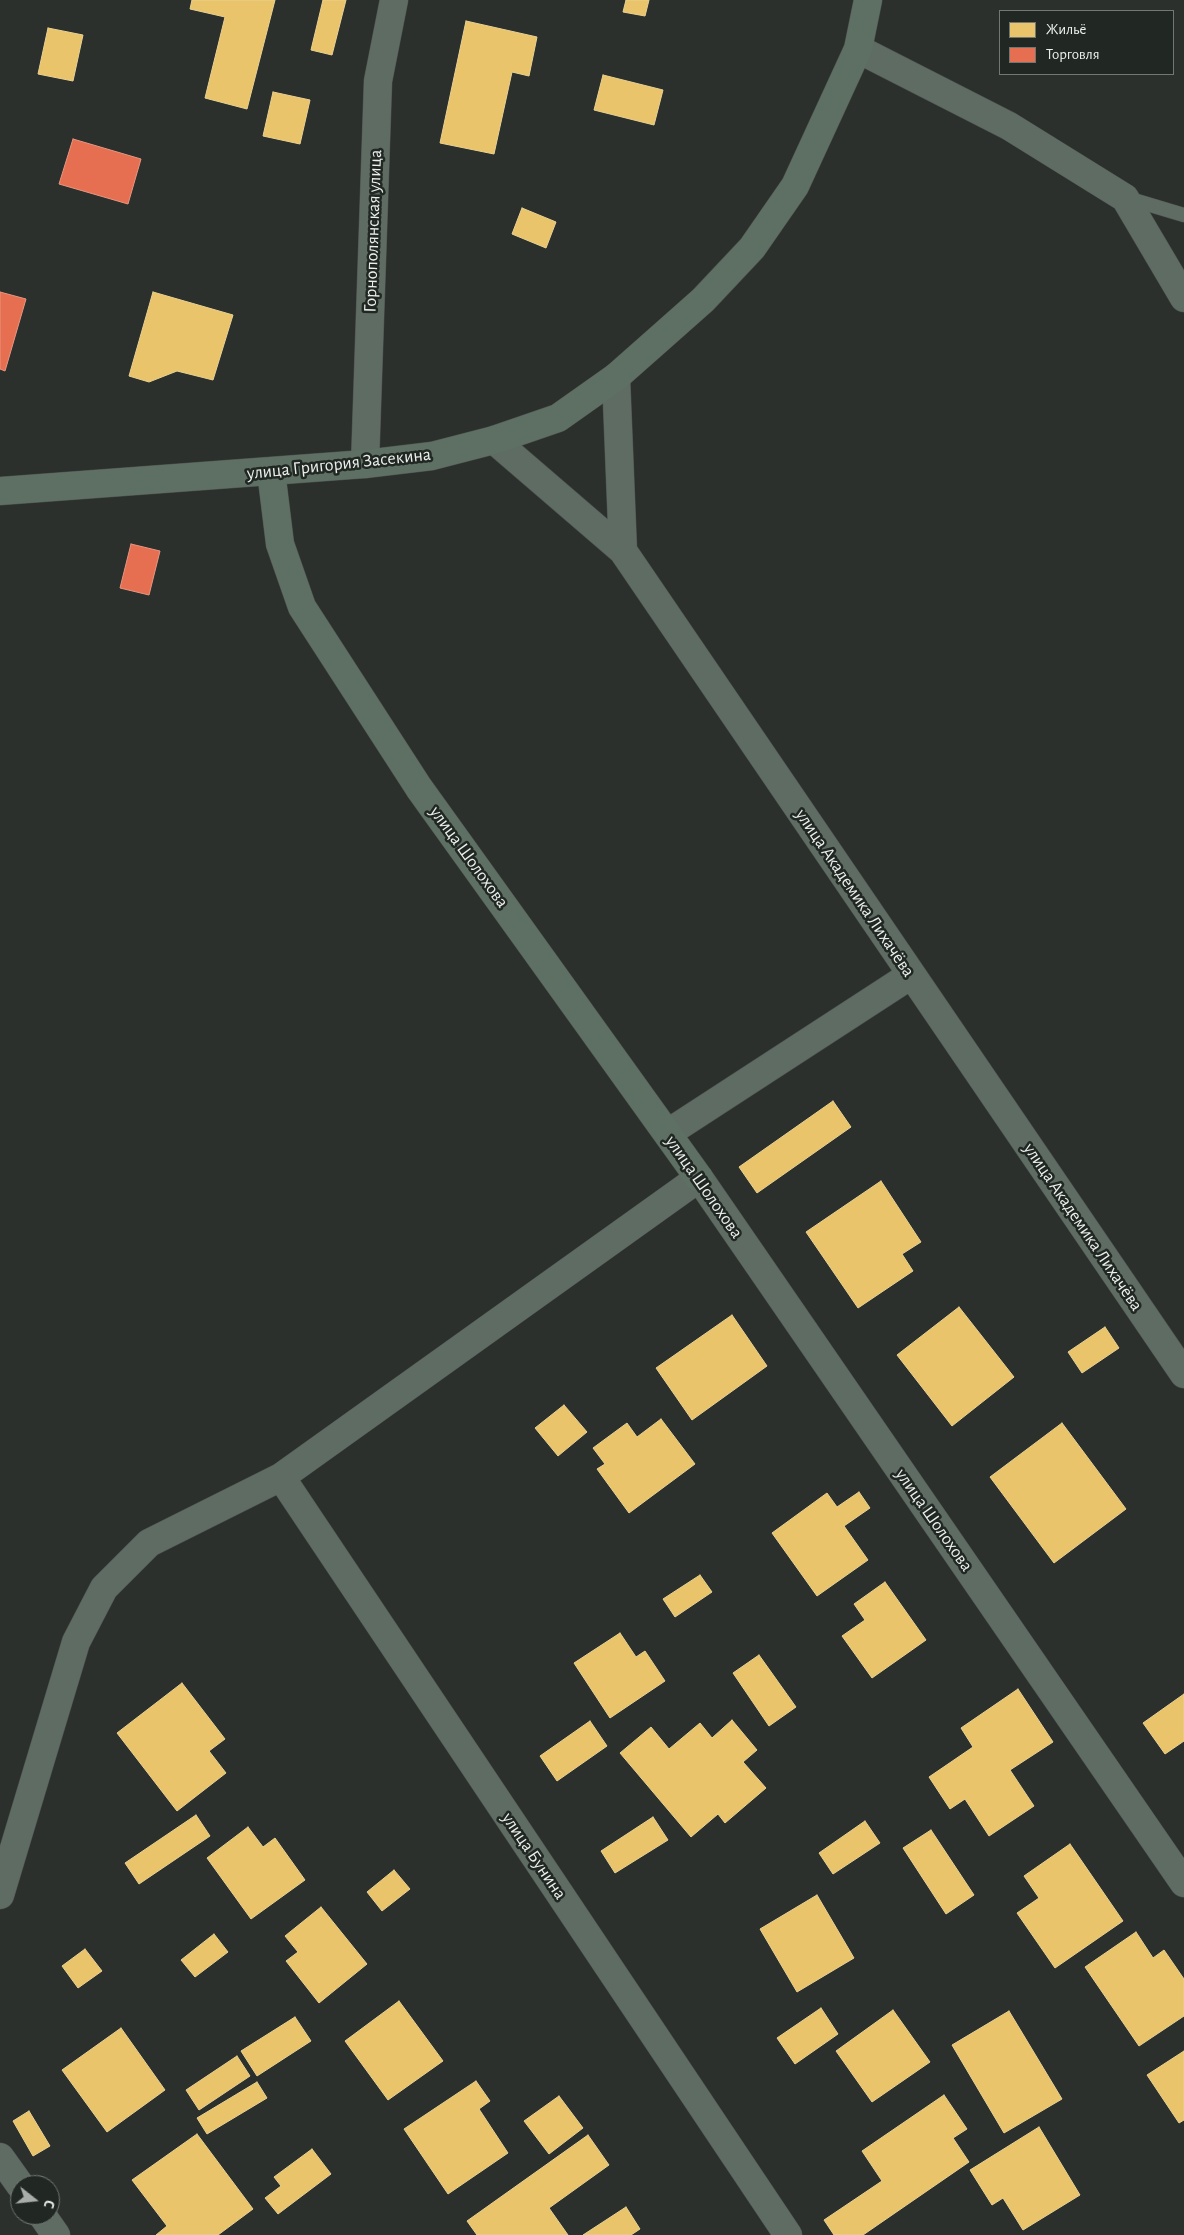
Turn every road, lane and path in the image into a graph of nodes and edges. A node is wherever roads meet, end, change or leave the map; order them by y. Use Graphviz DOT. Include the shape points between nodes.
graph roads {
  1 [pos="394,0"];
  2 [pos="868,0"];
  3 [pos="858,49"];
  4 [pos="1125,198"];
  5 [pos="1184,215"];
  6 [pos="1184,298"];
  7 [pos="616,377"];
  8 [pos="494,440"];
  9 [pos="365,464"];
  10 [pos="271,471"];
  11 [pos="0,491"];
  12 [pos="623,551"];
  13 [pos="910,975"];
  14 [pos="668,1133"];
  15 [pos="698,1178"];
  16 [pos="1184,1374"];
  17 [pos="281,1477"];
  18 [pos="8,1839"];
  19 [pos="1184,1883"];
  20 [pos="0,1895"];
  21 [pos="0,2157"];
  22 [pos="13,2175"];
  23 [pos="788,2235"];
  1 -- 9 [label="street, Горнополянская улица" via="378,81"];
  2 -- 3 [label="main road, улица Григория Засекина"];
  3 -- 4 [label="street" via="1009,126"];
  3 -- 7 [label="main road, улица Григория Засекина" via="796,186 752,248 702,300"];
  4 -- 5 [label="lane"];
  4 -- 6 [label="street"];
  7 -- 8 [label="main road, улица Григория Засекина" via="558,418"];
  7 -- 12 [label="street"];
  8 -- 9 [label="main road, улица Григория Засекина" via="432,456"];
  8 -- 12 [label="street, улица Академика Лихачёва"];
  9 -- 10 [label="main road, улица Григория Засекина"];
  10 -- 11 [label="main road, улица Григория Засекина"];
  10 -- 14 [label="main road, улица Шолохова" via="280,544 302,607 419,788"];
  12 -- 13 [label="street, улица Академика Лихачёва"];
  13 -- 14 [label="street"];
  13 -- 16 [label="street, улица Академика Лихачёва"];
  14 -- 15 [label="main road, улица Шолохова"];
  15 -- 17 [label="street"];
  15 -- 19 [label="street, улица Шолохова"];
  17 -- 18 [label="street" via="149,1543 104,1588 76,1642"];
  17 -- 23 [label="street, улица Бунина"];
  18 -- 20 [label="street"];
  21 -- 22 [label="street"];
}
